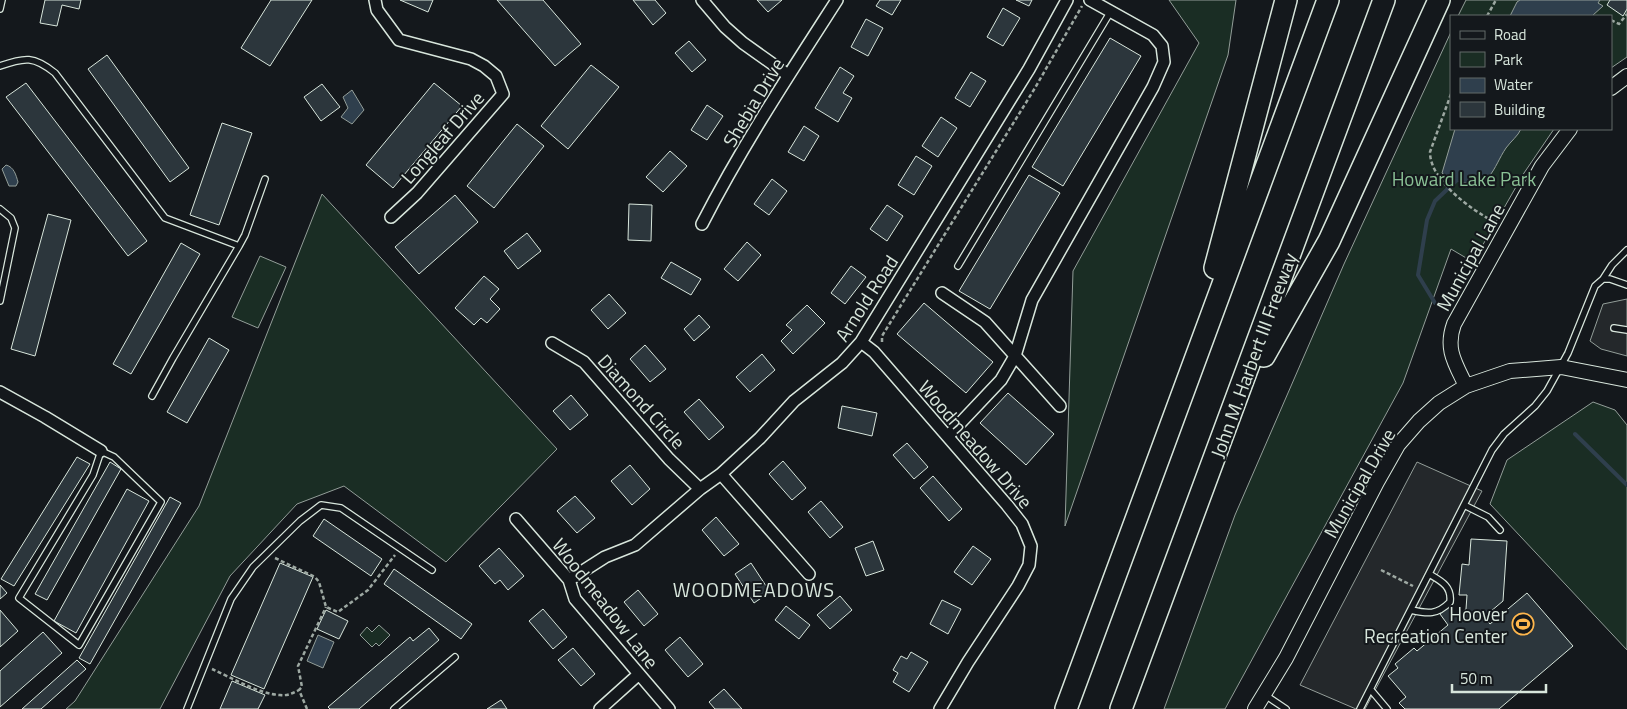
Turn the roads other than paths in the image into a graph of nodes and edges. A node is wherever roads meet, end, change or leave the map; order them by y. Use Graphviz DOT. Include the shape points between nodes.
graph roads {
  1 [pos="2,0"];
  2 [pos="375,0"];
  3 [pos="702,0"];
  4 [pos="838,0"];
  5 [pos="1066,0"];
  6 [pos="1090,0"];
  7 [pos="1286,0"];
  8 [pos="1328,0"];
  9 [pos="1384,0"];
  10 [pos="1439,0"];
  11 [pos="0,9"];
  12 [pos="1111,11"];
  13 [pos="0,66"];
  14 [pos="788,75"];
  15 [pos="1627,76"];
  16 [pos="1612,87"];
  17 [pos="1569,130"];
  18 [pos="265,180"];
  19 [pos="0,209"];
  20 [pos="391,218"];
  21 [pos="702,224"];
  22 [pos="239,246"];
  23 [pos="1627,250"];
  24 [pos="958,266"];
  25 [pos="1603,279"];
  26 [pos="1627,284"];
  27 [pos="942,293"];
  28 [pos="0,301"];
  29 [pos="1614,328"];
  30 [pos="1627,330"];
  31 [pos="861,342"];
  32 [pos="552,343"];
  33 [pos="1015,356"];
  34 [pos="1561,367"];
  35 [pos="1627,380"];
  36 [pos="1466,386"];
  37 [pos="1183,389"];
  38 [pos="0,392"];
  39 [pos="152,396"];
  40 [pos="1060,406"];
  41 [pos="1234,408"];
  42 [pos="948,436"];
  43 [pos="101,451"];
  44 [pos="721,474"];
  45 [pos="700,490"];
  46 [pos="1464,505"];
  47 [pos="516,519"];
  48 [pos="1500,530"];
  49 [pos="432,570"];
  50 [pos="809,574"];
  51 [pos="1429,574"];
  52 [pos="569,580"];
  53 [pos="1411,610"];
  54 [pos="455,657"];
  55 [pos="639,674"];
  56 [pos="1371,690"];
  57 [pos="1264,694"];
  58 [pos="187,709"];
  59 [pos="394,709"];
  60 [pos="600,709"];
  61 [pos="669,709"];
  62 [pos="940,709"];
  63 [pos="1066,709"];
  64 [pos="1121,709"];
  65 [pos="1255,709"];
  66 [pos="1286,709"];
  67 [pos="1360,709"];
  68 [pos="1387,709"];
  1 -- 11 [label="lane"];
  2 -- 20 [label="street, Longleaf Drive" via="377,10 399,40 471,59 496,76 503,94"];
  3 -- 14 [label="street" via="743,43"];
  4 -- 14 [label="street, Shebia Drive"];
  5 -- 31 [label="street, Arnold Road" via="1029,69"];
  6 -- 12 [label="street"];
  7 -- 37 [label="highway"];
  8 -- 37 [label="highway"];
  9 -- 41 [label="highway, John M. Harbert III Freeway"];
  10 -- 41 [label="highway" via="1329,241"];
  12 -- 24 [label="lane"];
  12 -- 33 [label="street" via="1153,35 1162,46 1164,62 1153,87 1032,300"];
  13 -- 22 [label="lane" via="26,58 42,63 55,73 165,218"];
  14 -- 21 [label="street, Shebia Drive"];
  15 -- 16 [label="street"];
  17 -- 36 [label="street, Municipal Lane" via="1542,166 1454,324 1450,350"];
  18 -- 22 [label="lane"];
  19 -- 28 [label="lane" via="11,218 15,228"];
  22 -- 39 [label="lane"];
  23 -- 25 [label="lane"];
  25 -- 26 [label="lane"];
  25 -- 34 [label="lane" via="1595,286"];
  27 -- 33 [label="street" via="985,322"];
  29 -- 30 [label="lane"];
  31 -- 42 [label="street, Woodmeadow Drive" via="874,352"];
  31 -- 44 [label="street, Arnold Road" via="842,363 794,401"];
  32 -- 45 [label="street, Diamond Circle" via="584,362"];
  33 -- 40 [label="street"];
  33 -- 42 [label="street" via="1001,380"];
  34 -- 35 [label="street, Municipal Drive"];
  34 -- 36 [label="street, Municipal Drive" via="1510,371"];
  34 -- 46 [label="lane" via="1547,392 1492,450"];
  36 -- 57 [label="street, Municipal Drive" via="1419,421 1398,445"];
  37 -- 63 [label="highway"];
  38 -- 43 [label="street"];
  41 -- 64 [label="highway, John M. Harbert III Freeway"];
  42 -- 62 [label="street, Woodmeadow Drive" via="1022,524 1031,546 1029,565 1018,586"];
  43 -- 43 [label="lane" via="94,475 19,598 79,645 161,502 114,457"];
  44 -- 45 [label="street, Arnold Road"];
  44 -- 50 [label="street"];
  45 -- 52 [label="street, Arnold Road" via="635,545 604,557"];
  46 -- 48 [label="lane" via="1488,517"];
  46 -- 51 [label="lane"];
  47 -- 52 [label="street, Woodmeadow Lane"];
  49 -- 58 [label="lane" via="341,508 321,505 253,567 231,599"];
  51 -- 53 [label="lane"];
  51 -- 53 [label="lane" via="1449,589 1450,602 1434,613"];
  52 -- 55 [label="street, Woodmeadow Lane" via="575,599"];
  53 -- 56 [label="lane"];
  54 -- 59 [label="lane"];
  55 -- 60 [label="street"];
  55 -- 61 [label="street, Woodmeadow Lane"];
  56 -- 67 [label="lane"];
  56 -- 68 [label="lane"];
  57 -- 65 [label="street, Municipal Drive"];
  57 -- 66 [label="lane"];
}
